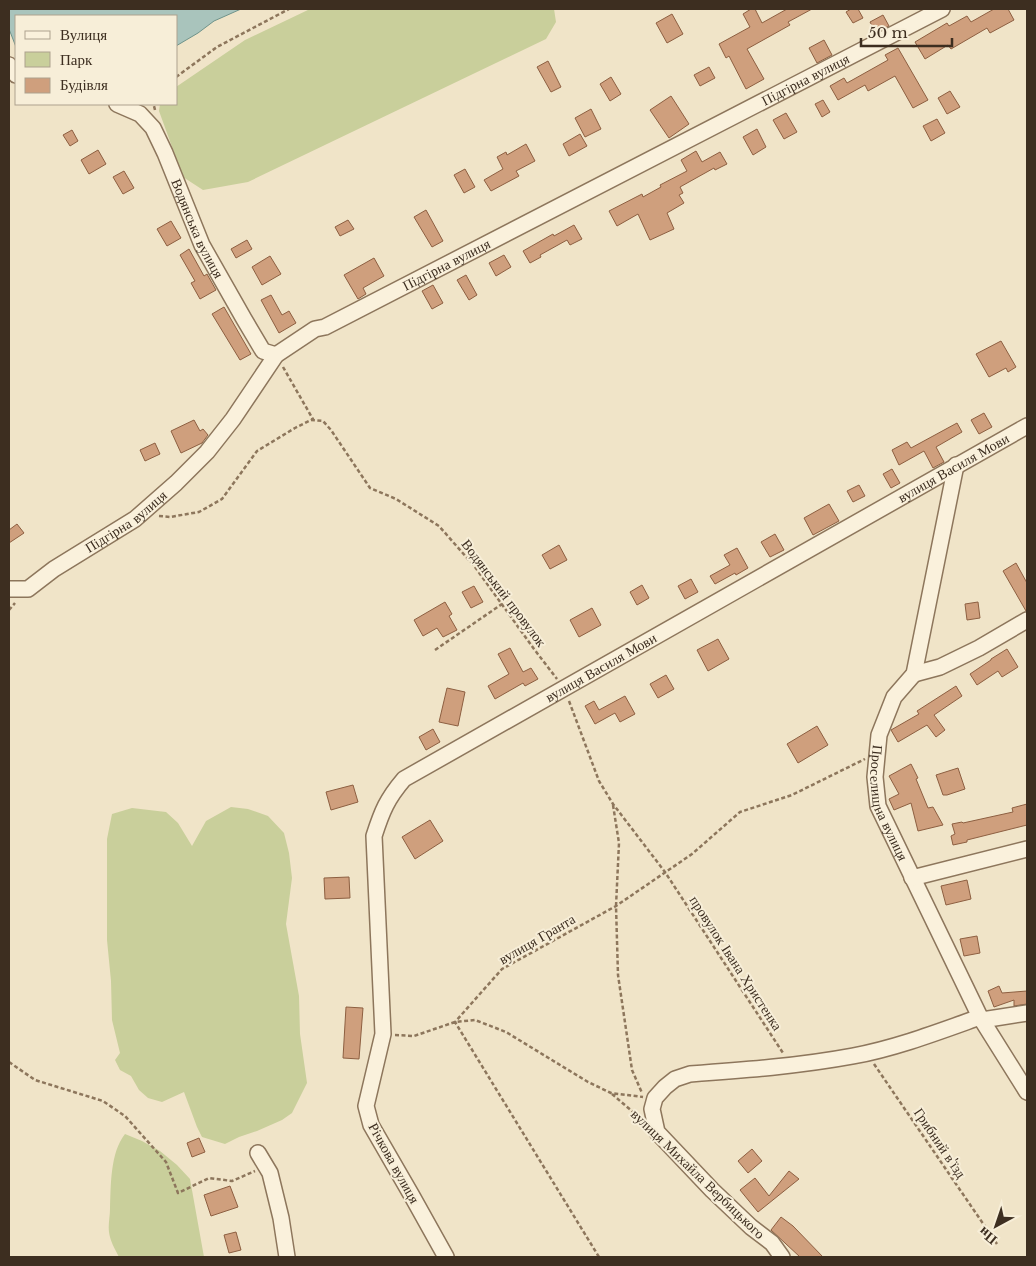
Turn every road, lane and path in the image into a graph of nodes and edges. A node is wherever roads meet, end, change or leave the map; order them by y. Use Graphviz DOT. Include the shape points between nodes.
graph roads {
  1 [pos="289,9"];
  2 [pos="942,9"];
  3 [pos="178,76"];
  4 [pos="119,105"];
  5 [pos="276,355"];
  6 [pos="314,420"];
  7 [pos="1027,426"];
  8 [pos="956,465"];
  9 [pos="140,514"];
  10 [pos="9,589"];
  11 [pos="502,604"];
  12 [pos="1027,620"];
  13 [pos="435,650"];
  14 [pos="914,674"];
  15 [pos="564,688"];
  16 [pos="878,752"];
  17 [pos="613,804"];
  18 [pos="1027,849"];
  19 [pos="665,872"];
  20 [pos="912,878"];
  21 [pos="616,906"];
  22 [pos="1027,1012"];
  23 [pos="981,1019"];
  24 [pos="455,1022"];
  25 [pos="383,1034"];
  26 [pos="866,1053"];
  27 [pos="9,1062"];
  28 [pos="791,1065"];
  29 [pos="1027,1092"];
  30 [pos="611,1093"];
  31 [pos="649,1097"];
  32 [pos="657,1132"];
  33 [pos="258,1153"];
  34 [pos="266,1167"];
  35 [pos="997,1244"];
  36 [pos="287,1257"];
  37 [pos="446,1257"];
  38 [pos="599,1257"];
  39 [pos="782,1257"];
  1 -- 3 [label="path" via="217,47"];
  2 -- 5 [label="street, Підгірна вулиця" via="325,327 315,329"];
  4 -- 5 [label="street, Водянська вулиця" via="140,114 153,128 202,245 264,351"];
  5 -- 6 [label="path"];
  5 -- 9 [label="street, Підгірна вулиця" via="234,419 207,452"];
  6 -- 9 [label="path" via="257,451 222,499 199,512 170,517"];
  6 -- 11 [label="path, Водянський провулок" via="323,421 332,430 370,488 396,499 439,526"];
  7 -- 8 [label="street, вулиця Василя Мови"];
  8 -- 14 [label="street, Проселищна вулиця"];
  8 -- 15 [label="street, вулиця Василя Мови"];
  9 -- 10 [label="street, Підгірна вулиця" via="28,589"];
  11 -- 13 [label="path"];
  11 -- 15 [label="path, Водянський провулок"];
  12 -- 14 [label="street" via="940,667"];
  14 -- 16 [label="street, Проселищна вулиця" via="894,697 879,735"];
  15 -- 17 [label="path, Водянський провулок" via="600,781"];
  15 -- 25 [label="street, вулиця Василя Мови" via="404,779 391,794 374,836"];
  16 -- 19 [label="path, вулиця Гранта" via="792,795 740,812 692,854"];
  16 -- 20 [label="street, Проселищна вулиця" via="875,777 878,806"];
  17 -- 19 [label="path, Водянський провулок"];
  17 -- 21 [label="path" via="619,843"];
  18 -- 20 [label="street"];
  19 -- 21 [label="path, вулиця Гранта"];
  19 -- 28 [label="path, провулок Івана Христенка"];
  20 -- 23 [label="street, Проселищна вулиця"];
  21 -- 24 [label="path, вулиця Гранта" via="502,969"];
  21 -- 31 [label="path" via="618,975 632,1070"];
  22 -- 23 [label="street"];
  23 -- 26 [label="street"];
  23 -- 29 [label="street, Проселищна вулиця"];
  24 -- 25 [label="path, вулиця Михайла Вербицького" via="414,1036"];
  24 -- 30 [label="path, вулиця Михайла Вербицького" via="476,1020 506,1032"];
  24 -- 38 [label="path"];
  25 -- 37 [label="street, Річкова вулиця" via="366,1106 371,1125"];
  26 -- 28 [label="street"];
  26 -- 35 [label="path, Грибний в'їзд"];
  27 -- 34 [label="path" via="35,1080 103,1101 125,1116 166,1162 178,1193 209,1178 232,1181"];
  28 -- 31 [label="street" via="690,1074 675,1079"];
  30 -- 31 [label="path, вулиця Михайла Вербицького"];
  30 -- 32 [label="path, вулиця Михайла Вербицького"];
  31 -- 32 [label="street"];
  32 -- 39 [label="street, вулиця Михайла Вербицького"];
  33 -- 34 [label="street"];
  34 -- 36 [label="street" via="281,1218"];
}
